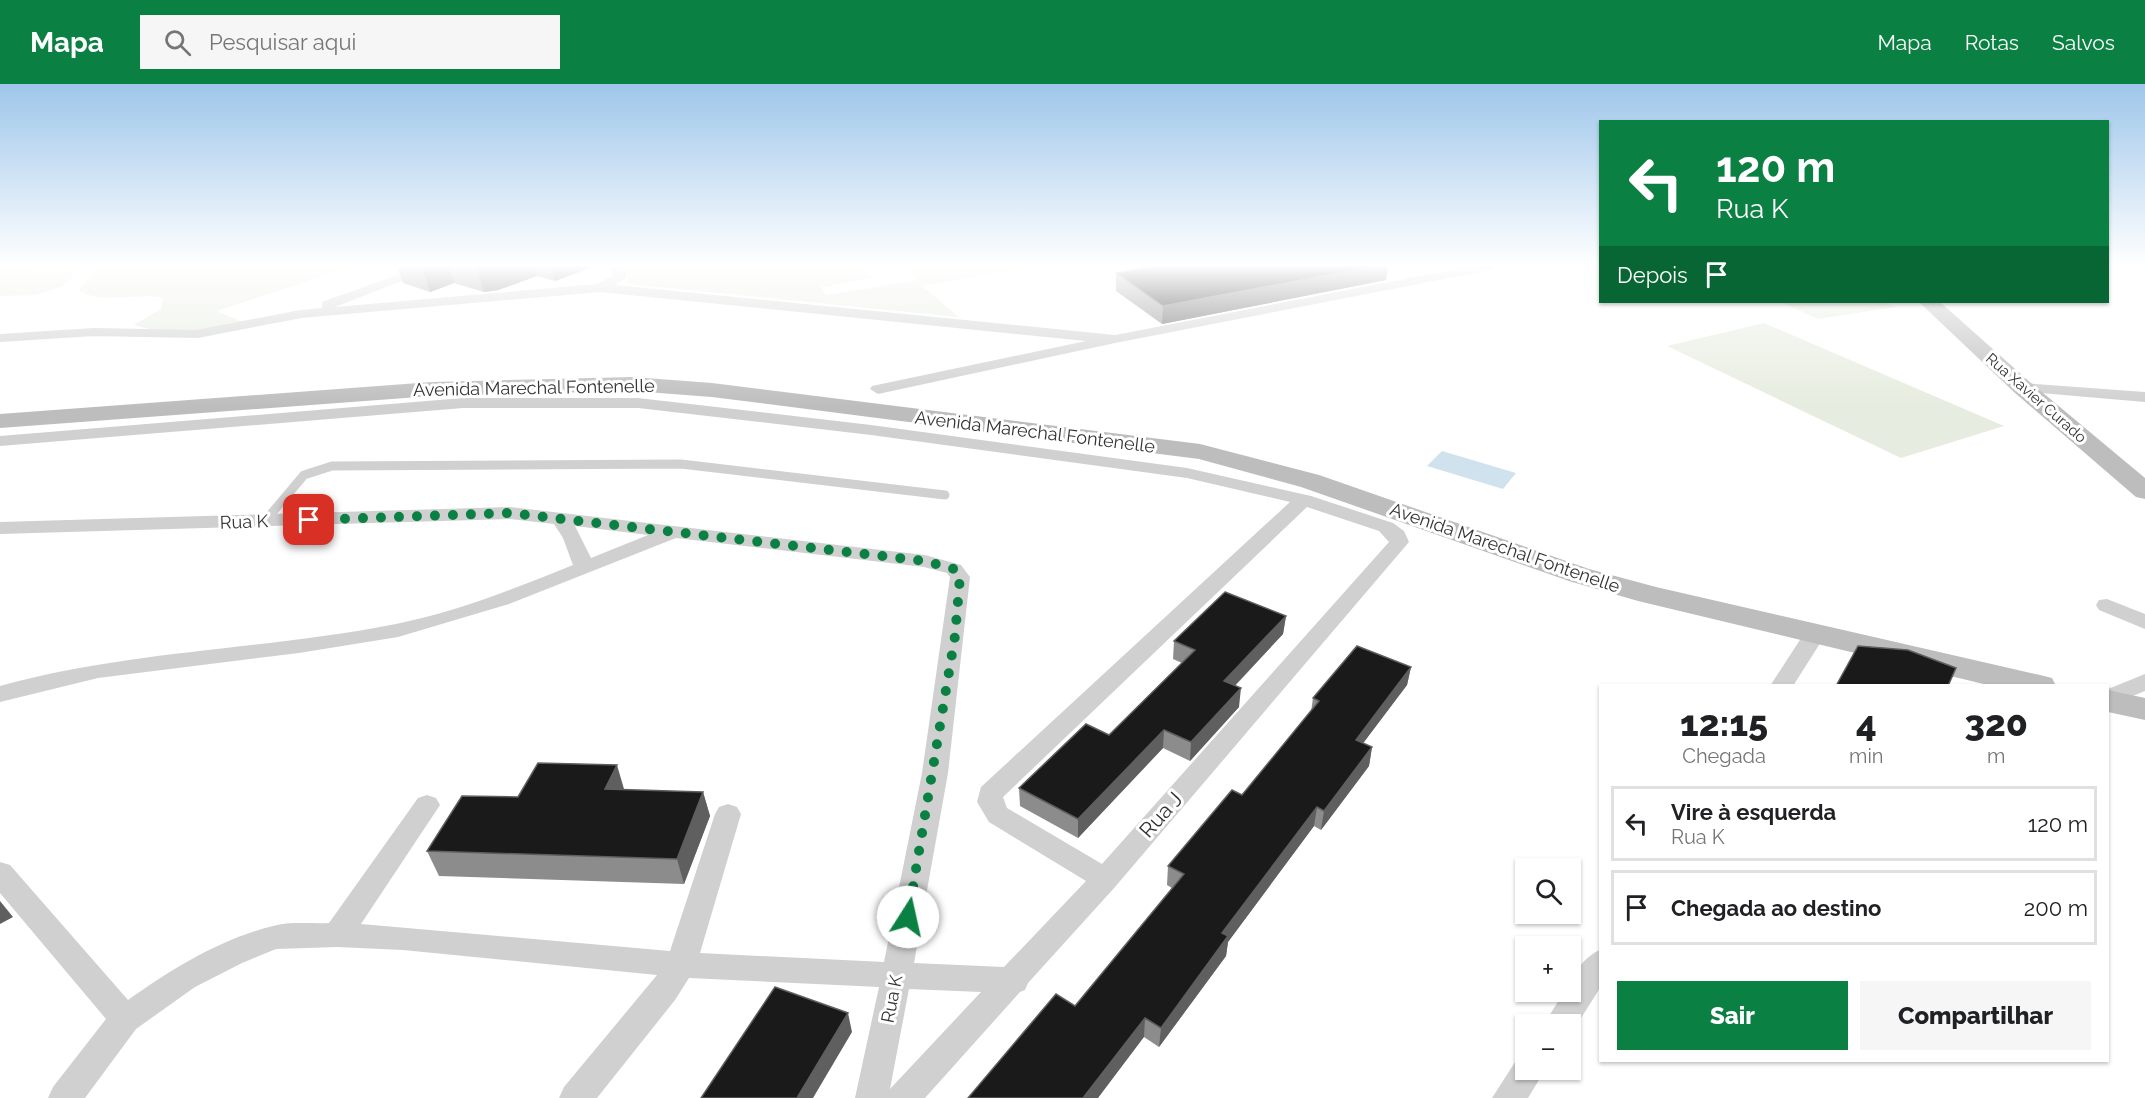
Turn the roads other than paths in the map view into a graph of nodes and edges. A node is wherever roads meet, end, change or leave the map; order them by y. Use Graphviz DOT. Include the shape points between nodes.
graph roads {
  1 [pos="309,313"];
  2 [pos="856,313"];
  3 [pos="1247,313"];
  4 [pos="1941,313"];
  5 [pos="301,314"];
  6 [pos="0,338"];
  7 [pos="1115,339"];
  8 [pos="2023,388"];
  9 [pos="878,389"];
  10 [pos="2145,397"];
  11 [pos="0,421"];
  12 [pos="0,441"];
  13 [pos="2145,491"];
  14 [pos="945,495"];
  15 [pos="1304,500"];
  16 [pos="560,517"];
  17 [pos="265,521"];
  18 [pos="0,528"];
  19 [pos="674,532"];
  20 [pos="584,566"];
  21 [pos="2107,605"];
  22 [pos="2145,622"];
  23 [pos="1815,634"];
  24 [pos="2145,682"];
  25 [pos="1782,684"];
  26 [pos="2031,684"];
  27 [pos="0,694"];
  28 [pos="2109,699"];
  29 [pos="2109,699"];
  30 [pos="2145,709"];
  31 [pos="427,805"];
  32 [pos="728,814"];
  33 [pos="0,873"];
  34 [pos="1105,879"];
  35 [pos="337,934"];
  36 [pos="681,965"];
  37 [pos="1599,965"];
  38 [pos="896,977"];
  39 [pos="1014,981"];
  40 [pos="1567,1014"];
  41 [pos="125,1019"];
  42 [pos="1522,1080"];
  43 [pos="65,1098"];
  44 [pos="576,1098"];
  45 [pos="872,1098"];
  46 [pos="903,1098"];
  47 [pos="1509,1098"];
  1 -- 5 [label="street"];
  2 -- 7 [label="street"];
  3 -- 7 [label="street"];
  4 -- 8 [label="main road, Rua Xavier Curado"];
  5 -- 6 [label="lane" via="197,334 94,332"];
  7 -- 9 [label="street"];
  8 -- 10 [label="street"];
  8 -- 13 [label="main road, Rua Xavier Curado"];
  11 -- 23 [label="main road, Avenida Marechal Fontenelle" via="505,385 633,384 712,390 1200,452 1310,481 1580,575"];
  12 -- 15 [label="street" via="464,403 638,403 1139,466"];
  14 -- 17 [label="lane" via="681,464 332,466 304,475"];
  15 -- 34 [label="street, Rua J" via="1386,527 1398,538 1392,551"];
  15 -- 34 [label="street" via="990,794 998,816"];
  16 -- 17 [label="street, Rua K" via="510,513"];
  16 -- 19 [label="street, Rua K"];
  16 -- 20 [label="street"];
  17 -- 18 [label="street, Rua K"];
  19 -- 20 [label="street"];
  19 -- 38 [label="street, Rua K" via="925,561 954,569 960,577 939,738"];
  20 -- 27 [label="street" via="444,618 398,630 71,675"];
  21 -- 22 [label="street"];
  23 -- 25 [label="street"];
  23 -- 26 [label="main road, Avenida Marechal Fontenelle"];
  24 -- 28 [label="street"];
  29 -- 30 [label="main road"];
  31 -- 35 [label="street"];
  32 -- 36 [label="street"];
  33 -- 41 [label="street"];
  34 -- 39 [label="street, Rua J"];
  35 -- 36 [label="street" via="493,945"];
  35 -- 41 [label="street" via="275,937 231,954 184,978"];
  36 -- 38 [label="street"];
  36 -- 44 [label="street"];
  37 -- 40 [label="street"];
  38 -- 39 [label="street"];
  38 -- 45 [label="street, Rua K"];
  39 -- 46 [label="street, Rua J"];
  41 -- 43 [label="street"];
  42 -- 47 [label="street"];
}
